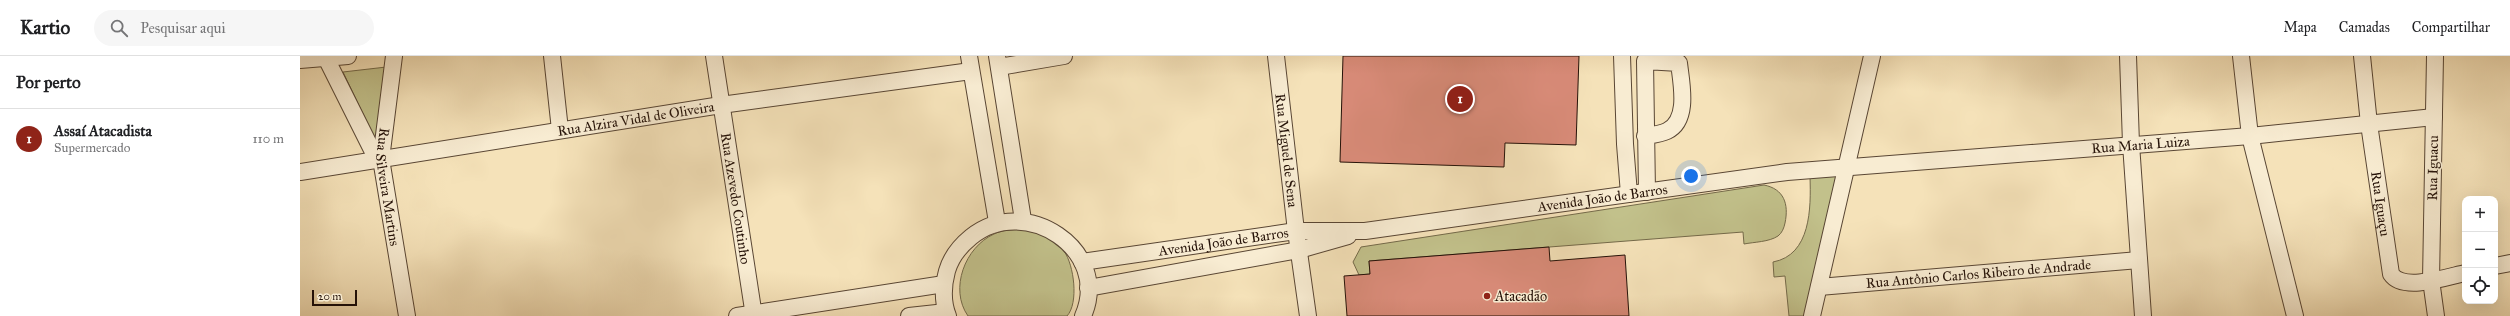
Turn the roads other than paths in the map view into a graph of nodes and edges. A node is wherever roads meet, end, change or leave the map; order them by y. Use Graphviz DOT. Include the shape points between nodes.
graph roads {
  1 [pos="348,56"];
  2 [pos="394,56"];
  3 [pos="552,56"];
  4 [pos="714,56"];
  5 [pos="1064,56"];
  6 [pos="1276,56"];
  7 [pos="1622,56"];
  8 [pos="1872,56"];
  9 [pos="2128,56"];
  10 [pos="2241,56"];
  11 [pos="2362,56"];
  12 [pos="2435,56"];
  13 [pos="325,57"];
  14 [pos="1645,59"];
  15 [pos="300,60"];
  16 [pos="1679,60"];
  17 [pos="998,61"];
  18 [pos="970,63"];
  19 [pos="720,106"];
  20 [pos="2434,117"];
  21 [pos="2369,124"];
  22 [pos="560,130"];
  23 [pos="1645,136"];
  24 [pos="2250,136"];
  25 [pos="2131,144"];
  26 [pos="379,160"];
  27 [pos="1846,167"];
  28 [pos="300,172"];
  29 [pos="1646,192"];
  30 [pos="1629,194"];
  31 [pos="1023,220"];
  32 [pos="997,222"];
  33 [pos="1296,231"];
  34 [pos="1365,231"];
  35 [pos="1299,250"];
  36 [pos="2139,260"];
  37 [pos="1082,262"];
  38 [pos="2510,263"];
  39 [pos="2498,265"];
  40 [pos="2462,274"];
  41 [pos="2431,280"];
  42 [pos="944,284"];
  43 [pos="1819,287"];
  44 [pos="1088,288"];
  45 [pos="947,314"];
  46 [pos="754,315"];
  47 [pos="407,316"];
  48 [pos="737,316"];
  49 [pos="909,316"];
  50 [pos="1083,316"];
  51 [pos="1308,316"];
  52 [pos="1812,316"];
  53 [pos="2143,316"];
  54 [pos="2295,316"];
  55 [pos="2436,316"];
  1 -- 13 [label="street"];
  2 -- 26 [label="street, Rua Silveira Martins"];
  3 -- 22 [label="street"];
  4 -- 19 [label="street, Rua Azevedo Coutinho"];
  5 -- 17 [label="street"];
  6 -- 33 [label="street, Rua Miguel de Sena"];
  7 -- 30 [label="street" via="1624,144"];
  8 -- 27 [label="street"];
  9 -- 25 [label="street"];
  10 -- 24 [label="street"];
  11 -- 21 [label="street, Rua Iguaçu"];
  12 -- 20 [label="street, Rua Iguacu"];
  13 -- 15 [label="street"];
  13 -- 26 [label="street"];
  14 -- 16 [label="street"];
  14 -- 23 [label="street"];
  16 -- 23 [label="street" via="1683,98 1675,125 1667,131"];
  17 -- 31 [label="street"];
  18 -- 19 [label="street, Rua Alzira Vidal de Oliveira"];
  18 -- 32 [label="street"];
  19 -- 22 [label="street, Rua Alzira Vidal de Oliveira"];
  19 -- 46 [label="street, Rua Azevedo Coutinho"];
  20 -- 21 [label="street, Rua Maria Luiza"];
  20 -- 41 [label="street, Rua Iguacu"];
  21 -- 24 [label="street, Rua Maria Luiza"];
  21 -- 41 [label="street, Rua Iguaçu" via="2391,274 2404,283"];
  22 -- 26 [label="street, Rua Alzira Vidal de Oliveira"];
  23 -- 29 [label="street"];
  24 -- 25 [label="street, Rua Maria Luiza"];
  24 -- 54 [label="street"];
  25 -- 27 [label="street, Rua Maria Luiza"];
  25 -- 36 [label="street"];
  26 -- 28 [label="street, Rua Alzira Vidal de Oliveira"];
  26 -- 47 [label="street, Rua Silveira Martins"];
  27 -- 29 [label="street, Avenida João de Barros" via="1787,172"];
  27 -- 43 [label="street"];
  29 -- 30 [label="street, Avenida João de Barros"];
  30 -- 34 [label="street, Avenida João de Barros"];
  31 -- 32 [label="street"];
  31 -- 37 [label="street" via="1048,227 1068,242"];
  32 -- 42 [label="street" via="979,230 962,244 950,263"];
  33 -- 34 [label="street, Avenida João de Barros"];
  33 -- 35 [label="street, Rua Miguel de Sena"];
  33 -- 37 [label="street, Avenida João de Barros"];
  34 -- 35 [label="street, Avenida João de Barros"];
  35 -- 44 [label="street, Avenida João de Barros"];
  35 -- 51 [label="street, Rua Miguel de Sena"];
  36 -- 43 [label="street, Rua Antônio Carlos Ribeiro de Andrade"];
  36 -- 53 [label="street"];
  37 -- 44 [label="street"];
  38 -- 39 [label="street"];
  40 -- 41 [label="street, Rua Iguaçu"];
  41 -- 55 [label="street, Rua Iguacu"];
  42 -- 45 [label="street"];
  42 -- 46 [label="street"];
  43 -- 52 [label="street"];
  44 -- 50 [label="street"];
  45 -- 49 [label="street"];
  46 -- 48 [label="street"];
}
